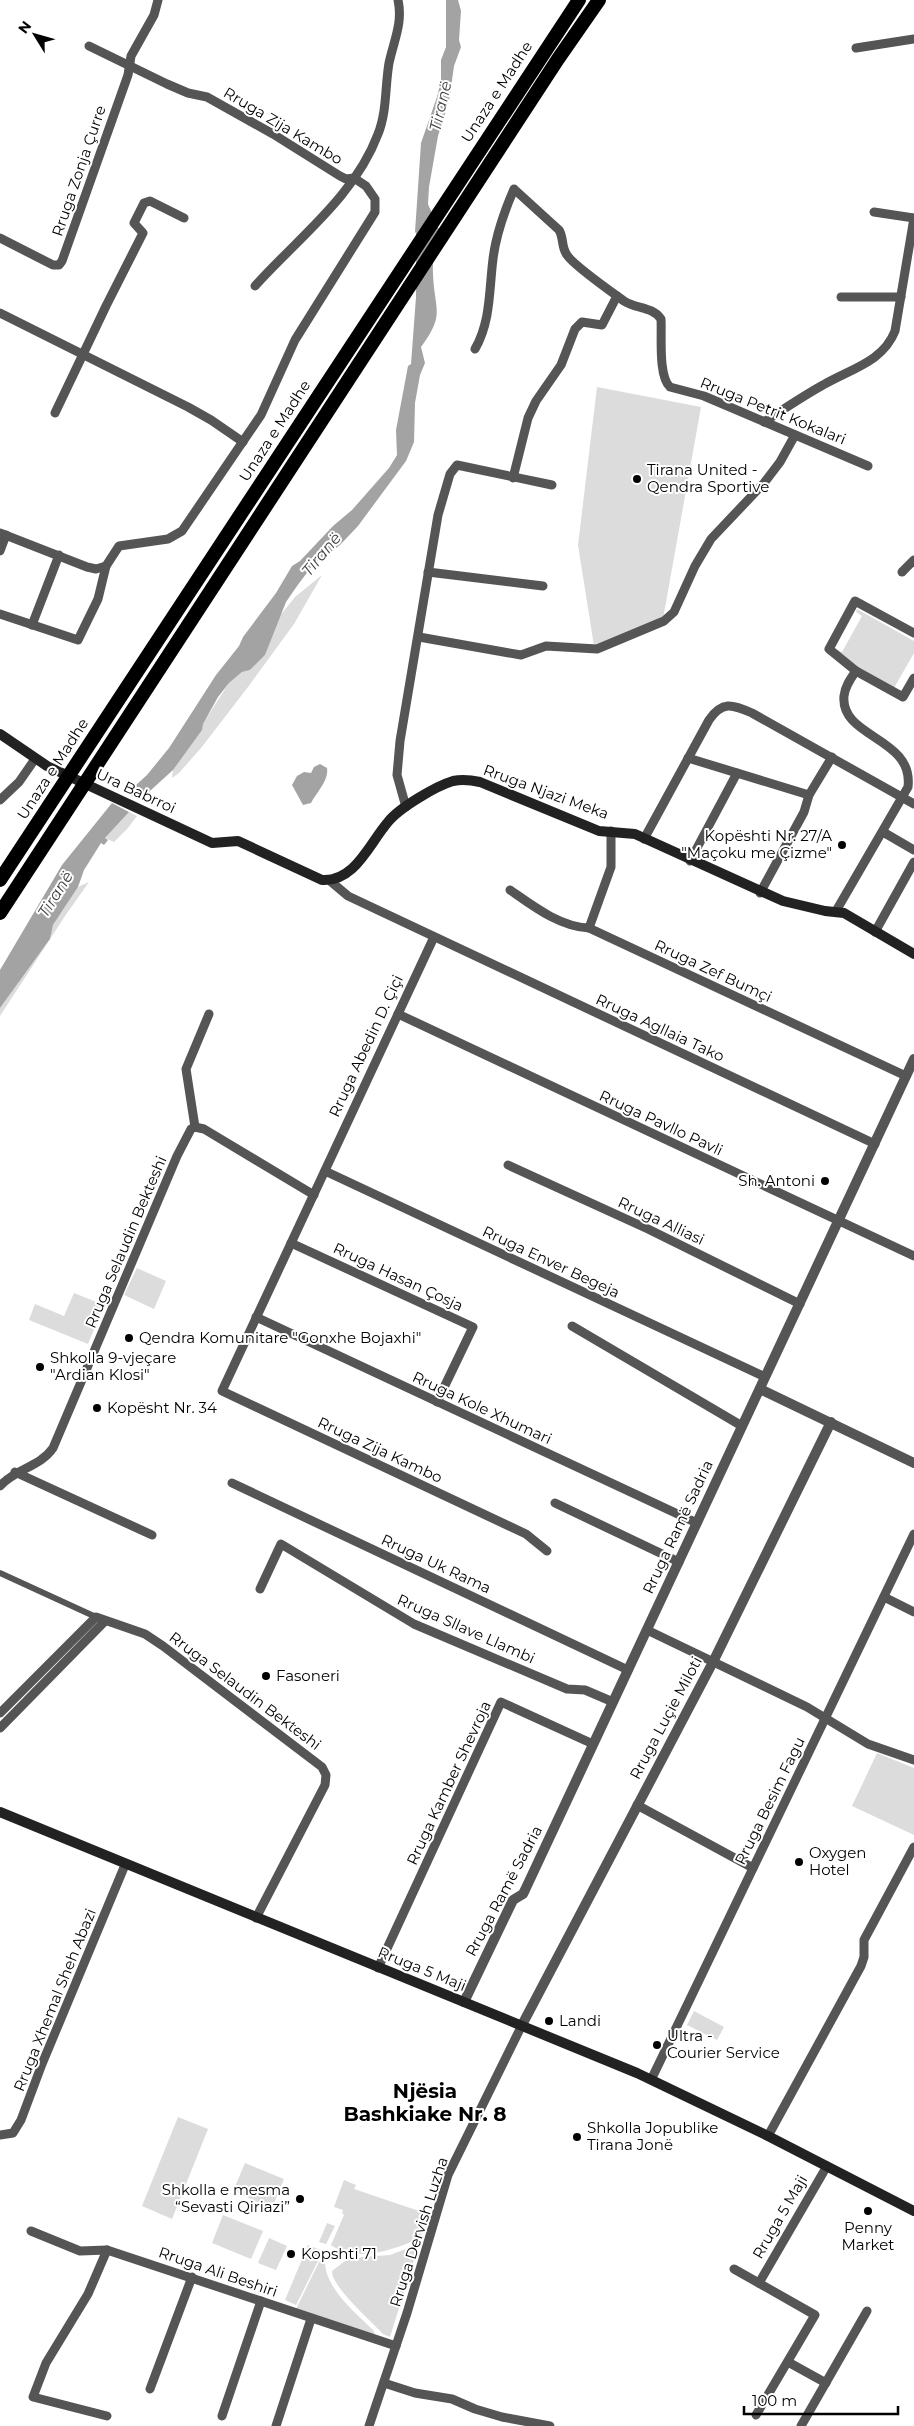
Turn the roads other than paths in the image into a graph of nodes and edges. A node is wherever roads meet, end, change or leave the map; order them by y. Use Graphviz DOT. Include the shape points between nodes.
graph roads {
  1 [pos="158,0"];
  2 [pos="398,0"];
  3 [pos="578,0"];
  4 [pos="598,0"];
  5 [pos="914,39"];
  6 [pos="89,46"];
  7 [pos="856,48"];
  8 [pos="129,66"];
  9 [pos="354,178"];
  10 [pos="874,212"];
  11 [pos="184,218"];
  12 [pos="914,218"];
  13 [pos="0,238"];
  14 [pos="255,286"];
  15 [pos="617,296"];
  16 [pos="901,296"];
  17 [pos="841,297"];
  18 [pos="0,313"];
  19 [pos="475,349"];
  20 [pos="83,354"];
  21 [pos="55,412"];
  22 [pos="764,422"];
  23 [pos="795,435"];
  24 [pos="243,442"];
  25 [pos="868,466"];
  26 [pos="513,478"];
  27 [pos="552,485"];
  28 [pos="3,534"];
  29 [pos="0,552"];
  30 [pos="59,555"];
  31 [pos="914,560"];
  32 [pos="106,566"];
  33 [pos="428,572"];
  34 [pos="902,572"];
  35 [pos="543,586"];
  36 [pos="0,614"];
  37 [pos="32,625"];
  38 [pos="914,633"];
  39 [pos="419,637"];
  40 [pos="856,671"];
  41 [pos="914,678"];
  42 [pos="0,734"];
  43 [pos="832,757"];
  44 [pos="688,758"];
  45 [pos="35,759"];
  46 [pos="737,773"];
  47 [pos="809,796"];
  48 [pos="902,797"];
  49 [pos="0,800"];
  50 [pos="914,804"];
  51 [pos="406,807"];
  52 [pos="611,832"];
  53 [pos="883,832"];
  54 [pos="644,839"];
  55 [pos="914,850"];
  56 [pos="690,860"];
  57 [pos="914,862"];
  58 [pos="0,880"];
  59 [pos="329,880"];
  60 [pos="510,890"];
  61 [pos="760,893"];
  62 [pos="836,911"];
  63 [pos="0,913"];
  64 [pos="589,928"];
  65 [pos="875,932"];
  66 [pos="434,936"];
  67 [pos="913,952"];
  68 [pos="209,1014"];
  69 [pos="398,1014"];
  70 [pos="914,1060"];
  71 [pos="906,1076"];
  72 [pos="195,1127"];
  73 [pos="874,1144"];
  74 [pos="508,1165"];
  75 [pos="325,1171"];
  76 [pos="314,1195"];
  77 [pos="838,1221"];
  78 [pos="291,1243"];
  79 [pos="914,1256"];
  80 [pos="800,1304"];
  81 [pos="256,1317"];
  82 [pos="572,1326"];
  83 [pos="765,1377"];
  84 [pos="760,1389"];
  85 [pos="222,1391"];
  86 [pos="437,1402"];
  87 [pos="831,1422"];
  88 [pos="742,1426"];
  89 [pos="914,1463"];
  90 [pos="15,1472"];
  91 [pos="232,1483"];
  92 [pos="0,1486"];
  93 [pos="555,1503"];
  94 [pos="697,1523"];
  95 [pos="152,1534"];
  96 [pos="914,1534"];
  97 [pos="547,1551"];
  98 [pos="678,1562"];
  99 [pos="0,1573"];
  100 [pos="260,1589"];
  101 [pos="884,1597"];
  102 [pos="914,1612"];
  103 [pos="96,1617"];
  104 [pos="105,1621"];
  105 [pos="647,1630"];
  106 [pos="713,1662"];
  107 [pos="628,1670"];
  108 [pos="613,1702"];
  109 [pos="0,1713"];
  110 [pos="825,1719"];
  111 [pos="0,1728"];
  112 [pos="593,1744"];
  113 [pos="914,1760"];
  114 [pos="637,1805"];
  115 [pos="0,1812"];
  116 [pos="914,1847"];
  117 [pos="125,1865"];
  118 [pos="753,1868"];
  119 [pos="256,1918"];
  120 [pos="378,1968"];
  121 [pos="464,2002"];
  122 [pos="522,2025"];
  123 [pos="651,2080"];
  124 [pos="0,2135"];
  125 [pos="768,2136"];
  126 [pos="827,2166"];
  127 [pos="914,2211"];
  128 [pos="31,2231"];
  129 [pos="107,2250"];
  130 [pos="734,2269"];
  131 [pos="192,2277"];
  132 [pos="759,2283"];
  133 [pos="261,2301"];
  134 [pos="867,2311"];
  135 [pos="311,2319"];
  136 [pos="396,2346"];
  137 [pos="788,2362"];
  138 [pos="384,2383"];
  139 [pos="826,2383"];
  140 [pos="150,2389"];
  141 [pos="756,2414"];
  142 [pos="107,2416"];
  143 [pos="222,2416"];
  144 [pos="508,2422"];
  145 [pos="276,2426"];
  146 [pos="369,2426"];
  147 [pos="550,2426"];
  148 [pos="801,2426"];
  1 -- 8 [label="street"];
  2 -- 9 [label="street" via="400,18 389,64 382,121 373,145"];
  3 -- 58 [label="highway, Unaza e Madhe"];
  4 -- 63 [label="highway"];
  5 -- 7 [label="street"];
  6 -- 8 [label="street"];
  8 -- 9 [label="street, Rruga Zija Kambo" via="188,93 207,97 340,176"];
  8 -- 13 [label="street, Rruga Zonja Çurre" via="59,265"];
  9 -- 14 [label="street, Rruga Zija Kambo" via="307,234"];
  9 -- 24 [label="street" via="366,186 375,199 375,212 295,340 268,404"];
  10 -- 12 [label="street"];
  11 -- 20 [label="street" via="150,201 144,203 134,223 143,233"];
  12 -- 16 [label="street"];
  15 -- 19 [label="street, Rruga Petrit Kokalari" via="571,260 562,246 559,230 514,189 498,227 488,309"];
  15 -- 22 [label="street, Rruga Petrit Kokalari" via="631,305 657,313 661,319 662,367 666,384 704,396"];
  15 -- 26 [label="street" via="602,325 582,322 575,329 561,365 528,418"];
  16 -- 17 [label="street"];
  16 -- 22 [label="street" via="895,331 882,352"];
  18 -- 20 [label="street"];
  20 -- 21 [label="street"];
  20 -- 24 [label="street" via="211,420"];
  22 -- 23 [label="street, Rruga Petrit Kokalari"];
  23 -- 25 [label="street, Rruga Petrit Kokalari"];
  23 -- 39 [label="street" via="764,483 711,539 674,612 664,621 598,649 551,645 521,655"];
  24 -- 32 [label="street" via="178,535 119,546"];
  26 -- 27 [label="street"];
  26 -- 33 [label="street" via="457,465 453,468 438,515"];
  28 -- 29 [label="street"];
  28 -- 30 [label="street"];
  30 -- 32 [label="street" via="87,567"];
  30 -- 37 [label="street"];
  31 -- 34 [label="street"];
  32 -- 37 [label="street" via="98,599 78,640"];
  33 -- 35 [label="street"];
  33 -- 39 [label="street"];
  36 -- 37 [label="street"];
  38 -- 40 [label="street" via="856,601 829,649"];
  39 -- 51 [label="street" via="397,765 399,788"];
  40 -- 41 [label="street" via="903,698"];
  40 -- 48 [label="street" via="846,688 846,706 857,722 893,747 908,762 911,780"];
  42 -- 45 [label="main road" via="16,742"];
  43 -- 44 [label="street" via="743,709 727,705 719,708 709,720"];
  43 -- 47 [label="street"];
  43 -- 48 [label="street"];
  44 -- 46 [label="street"];
  44 -- 54 [label="street"];
  45 -- 49 [label="street" via="19,782"];
  45 -- 59 [label="main road, Ura Babrroi" via="212,843 238,841 313,877"];
  46 -- 47 [label="street"];
  46 -- 56 [label="street"];
  47 -- 61 [label="street" via="804,812"];
  48 -- 50 [label="street"];
  48 -- 53 [label="street"];
  51 -- 52 [label="main road, Rruga Njazi Meka" via="450,782 469,780 591,828"];
  51 -- 59 [label="main road, Rruga Njazi Meka" via="387,822 351,870 341,878"];
  52 -- 54 [label="main road, Rruga Njazi Meka" via="628,832"];
  52 -- 64 [label="street, Rruga Njazi Meka" via="611,867"];
  53 -- 55 [label="street"];
  53 -- 62 [label="street"];
  54 -- 56 [label="main road, Rruga Njazi Meka"];
  56 -- 61 [label="main road, Rruga Njazi Meka"];
  57 -- 65 [label="street"];
  59 -- 66 [label="street" via="348,896"];
  60 -- 64 [label="street, Rruga Zef Bumçi" via="536,908 578,927"];
  61 -- 62 [label="main road, Rruga Njazi Meka" via="801,906"];
  62 -- 65 [label="main road, Rruga Njazi Meka"];
  64 -- 71 [label="street, Rruga Zef Bumçi"];
  65 -- 67 [label="main road, Rruga Njazi Meka"];
  66 -- 69 [label="street, Rruga Abedin D. Çiçi"];
  66 -- 73 [label="street, Rruga Agllaia Tako"];
  68 -- 72 [label="street" via="186,1069"];
  69 -- 75 [label="street, Rruga Abedin D. Çiçi"];
  69 -- 77 [label="street, Rruga Pavllo Pavli"];
  70 -- 71 [label="street, Rruga Ramë Sadria"];
  71 -- 73 [label="street, Rruga Ramë Sadria"];
  72 -- 76 [label="street" via="204,1129"];
  72 -- 90 [label="street, Rruga Selaudin Bekteshi" via="187,1134 53,1448 36,1464"];
  73 -- 77 [label="street, Rruga Ramë Sadria"];
  74 -- 80 [label="street, Rruga Alliasi"];
  75 -- 76 [label="street, Rruga Abedin D. Çiçi"];
  75 -- 83 [label="street, Rruga Enver Begeja"];
  76 -- 78 [label="street, Rruga Abedin D. Çiçi"];
  77 -- 79 [label="street, Rruga Pavllo Pavli"];
  77 -- 80 [label="street, Rruga Ramë Sadria"];
  78 -- 81 [label="street, Rruga Abedin D. Çiçi"];
  78 -- 86 [label="street, Rruga Hasan Çosja" via="473,1327"];
  80 -- 83 [label="street, Rruga Ramë Sadria"];
  81 -- 85 [label="street, Rruga Abedin D. Çiçi"];
  81 -- 86 [label="street, Rruga Kole Xhumari"];
  82 -- 88 [label="street"];
  83 -- 84 [label="street, Rruga Ramë Sadria"];
  84 -- 87 [label="street"];
  84 -- 88 [label="street, Rruga Ramë Sadria"];
  85 -- 97 [label="street, Rruga Zija Kambo" via="526,1534"];
  86 -- 94 [label="street, Rruga Kole Xhumari"];
  87 -- 89 [label="street"];
  87 -- 106 [label="street, Rruga Luçie Miloti"];
  88 -- 94 [label="street, Rruga Ramë Sadria"];
  90 -- 92 [label="street, Rruga Selaudin Bekteshi"];
  90 -- 95 [label="street"];
  91 -- 107 [label="street, Rruga Uk Rama"];
  93 -- 98 [label="street"];
  94 -- 98 [label="street, Rruga Ramë Sadria"];
  96 -- 101 [label="street, Rruga Besim Fagu"];
  98 -- 105 [label="street, Rruga Ramë Sadria"];
  99 -- 103 [label="street, Rruga Selaudin Bekteshi"];
  100 -- 108 [label="street, Rruga Sllave Llambi" via="281,1544 414,1624 567,1689 585,1690"];
  101 -- 102 [label="street"];
  101 -- 110 [label="street, Rruga Besim Fagu"];
  103 -- 104 [label="street, Rruga Selaudin Bekteshi"];
  103 -- 109 [label="street"];
  104 -- 111 [label="street"];
  104 -- 119 [label="street, Rruga Selaudin Bekteshi" via="145,1634 163,1646 322,1767 326,1775 325,1785"];
  105 -- 106 [label="street"];
  105 -- 107 [label="street, Rruga Ramë Sadria"];
  106 -- 110 [label="street"];
  106 -- 114 [label="street, Rruga Luçie Miloti"];
  107 -- 108 [label="street, Rruga Ramë Sadria"];
  108 -- 112 [label="street, Rruga Ramë Sadria"];
  110 -- 113 [label="street" via="868,1744"];
  110 -- 118 [label="street, Rruga Besim Fagu"];
  112 -- 120 [label="street, Rruga Kamber Shevroja" via="501,1702"];
  112 -- 121 [label="street, Rruga Ramë Sadria" via="523,1894 514,1900"];
  114 -- 118 [label="street"];
  114 -- 122 [label="street, Rruga Luçie Miloti"];
  115 -- 117 [label="main road, Rruga 5 Maji"];
  116 -- 125 [label="street" via="864,1940 861,1966"];
  117 -- 119 [label="main road, Rruga 5 Maji"];
  117 -- 124 [label="street, Rruga Xhemal Sheh Abazi" via="21,2120 12,2133"];
  118 -- 123 [label="street, Rruga Besim Fagu"];
  119 -- 120 [label="main road, Rruga 5 Maji"];
  120 -- 121 [label="main road, Rruga 5 Maji"];
  121 -- 122 [label="main road, Rruga 5 Maji"];
  122 -- 123 [label="main road, Rruga 5 Maji"];
  122 -- 136 [label="street, Rruga Dervish Luzha" via="448,2175"];
  123 -- 125 [label="main road, Rruga 5 Maji"];
  125 -- 126 [label="main road, Rruga 5 Maji"];
  126 -- 127 [label="main road, Rruga 5 Maji"];
  126 -- 132 [label="street, Rruga 5 Maji"];
  128 -- 129 [label="street, Rruga Ali Beshiri" via="80,2250"];
  129 -- 131 [label="street, Rruga Ali Beshiri"];
  129 -- 142 [label="street" via="88,2294 46,2363 33,2397"];
  130 -- 132 [label="street, Rruga 5 Maji"];
  131 -- 133 [label="street, Rruga Ali Beshiri"];
  131 -- 140 [label="street"];
  132 -- 137 [label="street, Rruga 5 Maji" via="814,2315"];
  133 -- 135 [label="street, Rruga Ali Beshiri"];
  133 -- 143 [label="street"];
  134 -- 139 [label="street"];
  135 -- 136 [label="street, Rruga Ali Beshiri"];
  135 -- 145 [label="street"];
  136 -- 138 [label="street, Rruga Dervish Luzha"];
  137 -- 139 [label="street"];
  137 -- 141 [label="street, Rruga 5 Maji"];
  138 -- 144 [label="street" via="415,2393 452,2399"];
  138 -- 146 [label="street, Rruga Dervish Luzha"];
  139 -- 148 [label="street"];
  144 -- 147 [label="street"];
}
